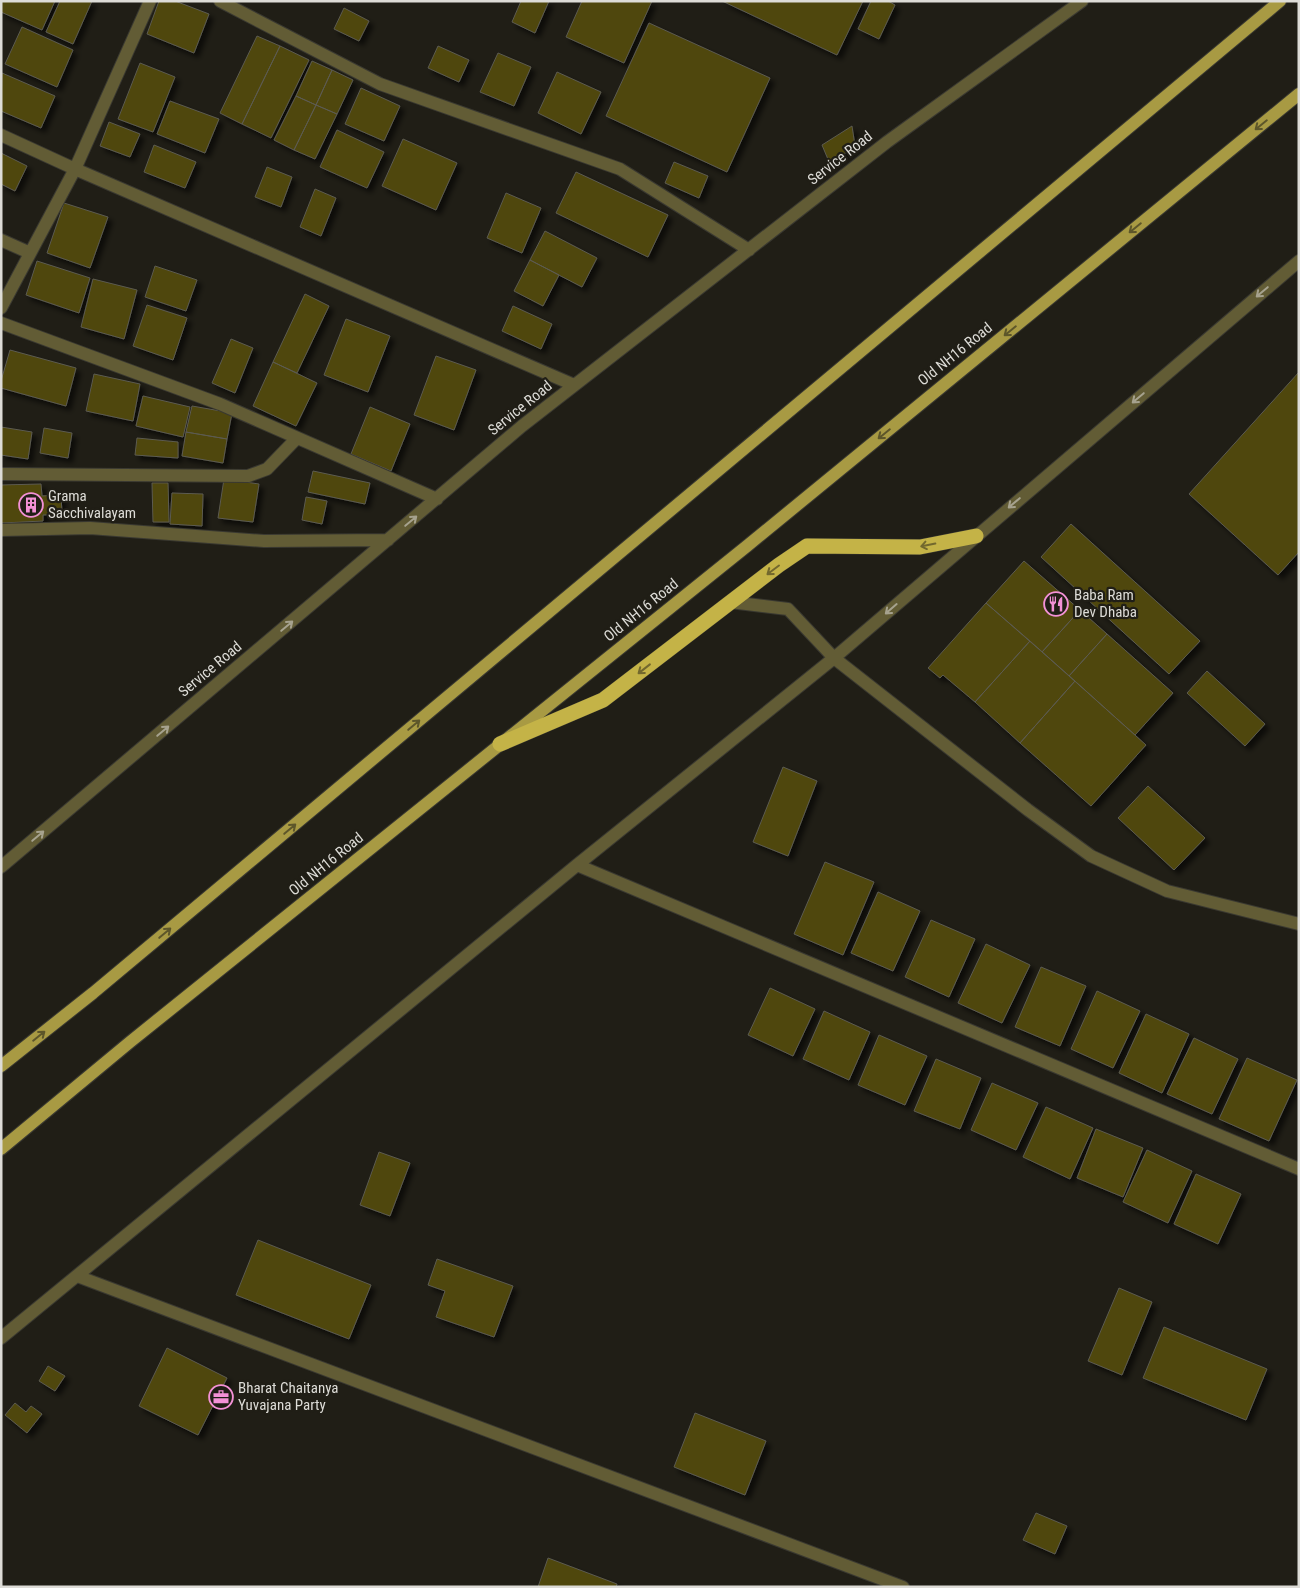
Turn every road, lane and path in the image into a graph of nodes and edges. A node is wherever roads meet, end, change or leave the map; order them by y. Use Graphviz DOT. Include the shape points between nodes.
graph roads {
  1 [pos="150,1"];
  2 [pos="220,1"];
  3 [pos="1082,1"];
  4 [pos="1280,1"];
  5 [pos="1299,94"];
  6 [pos="1,135"];
  7 [pos="75,169"];
  8 [pos="1,240"];
  9 [pos="749,250"];
  10 [pos="30,253"];
  11 [pos="1299,261"];
  12 [pos="1,308"];
  13 [pos="1,323"];
  14 [pos="574,386"];
  15 [pos="297,438"];
  16 [pos="1,474"];
  17 [pos="436,499"];
  18 [pos="1,530"];
  19 [pos="976,536"];
  20 [pos="388,540"];
  21 [pos="730,602"];
  22 [pos="834,658"];
  23 [pos="500,744"];
  24 [pos="577,865"];
  25 [pos="1,867"];
  26 [pos="1299,924"];
  27 [pos="1,1066"];
  28 [pos="1,1149"];
  29 [pos="1299,1169"];
  30 [pos="77,1276"];
  31 [pos="1,1338"];
  32 [pos="903,1587"];
  1 -- 7 [label="street"];
  2 -- 9 [label="street" via="380,84 620,169"];
  3 -- 9 [label="street, Service Road" via="888,142"];
  27 -- 4 [label="main road, one-way" via="124,967"];
  5 -- 23 [label="main road, Old NH16 Road, one-way"];
  6 -- 7 [label="street"];
  7 -- 10 [label="street"];
  7 -- 14 [label="street"];
  8 -- 10 [label="street"];
  9 -- 14 [label="street, Service Road"];
  10 -- 12 [label="street"];
  11 -- 19 [label="street, one-way"];
  13 -- 15 [label="street" via="220,404"];
  14 -- 17 [label="street, Service Road"];
  15 -- 16 [label="street" via="267,469 248,476"];
  15 -- 17 [label="street"];
  20 -- 17 [label="street, Service Road, one-way"];
  18 -- 20 [label="street" via="90,528 264,541"];
  19 -- 21 [label="highway, one-way" via="920,547 807,546"];
  19 -- 22 [label="street, one-way"];
  25 -- 20 [label="street, Service Road, one-way"];
  21 -- 22 [label="street" via="788,609"];
  21 -- 23 [label="highway, one-way" via="603,700"];
  22 -- 24 [label="street"];
  22 -- 26 [label="street" via="1091,856 1167,891"];
  23 -- 28 [label="main road, Old NH16 Road"];
  24 -- 29 [label="street"];
  24 -- 30 [label="street"];
  30 -- 31 [label="street"];
  30 -- 32 [label="street"];
}
